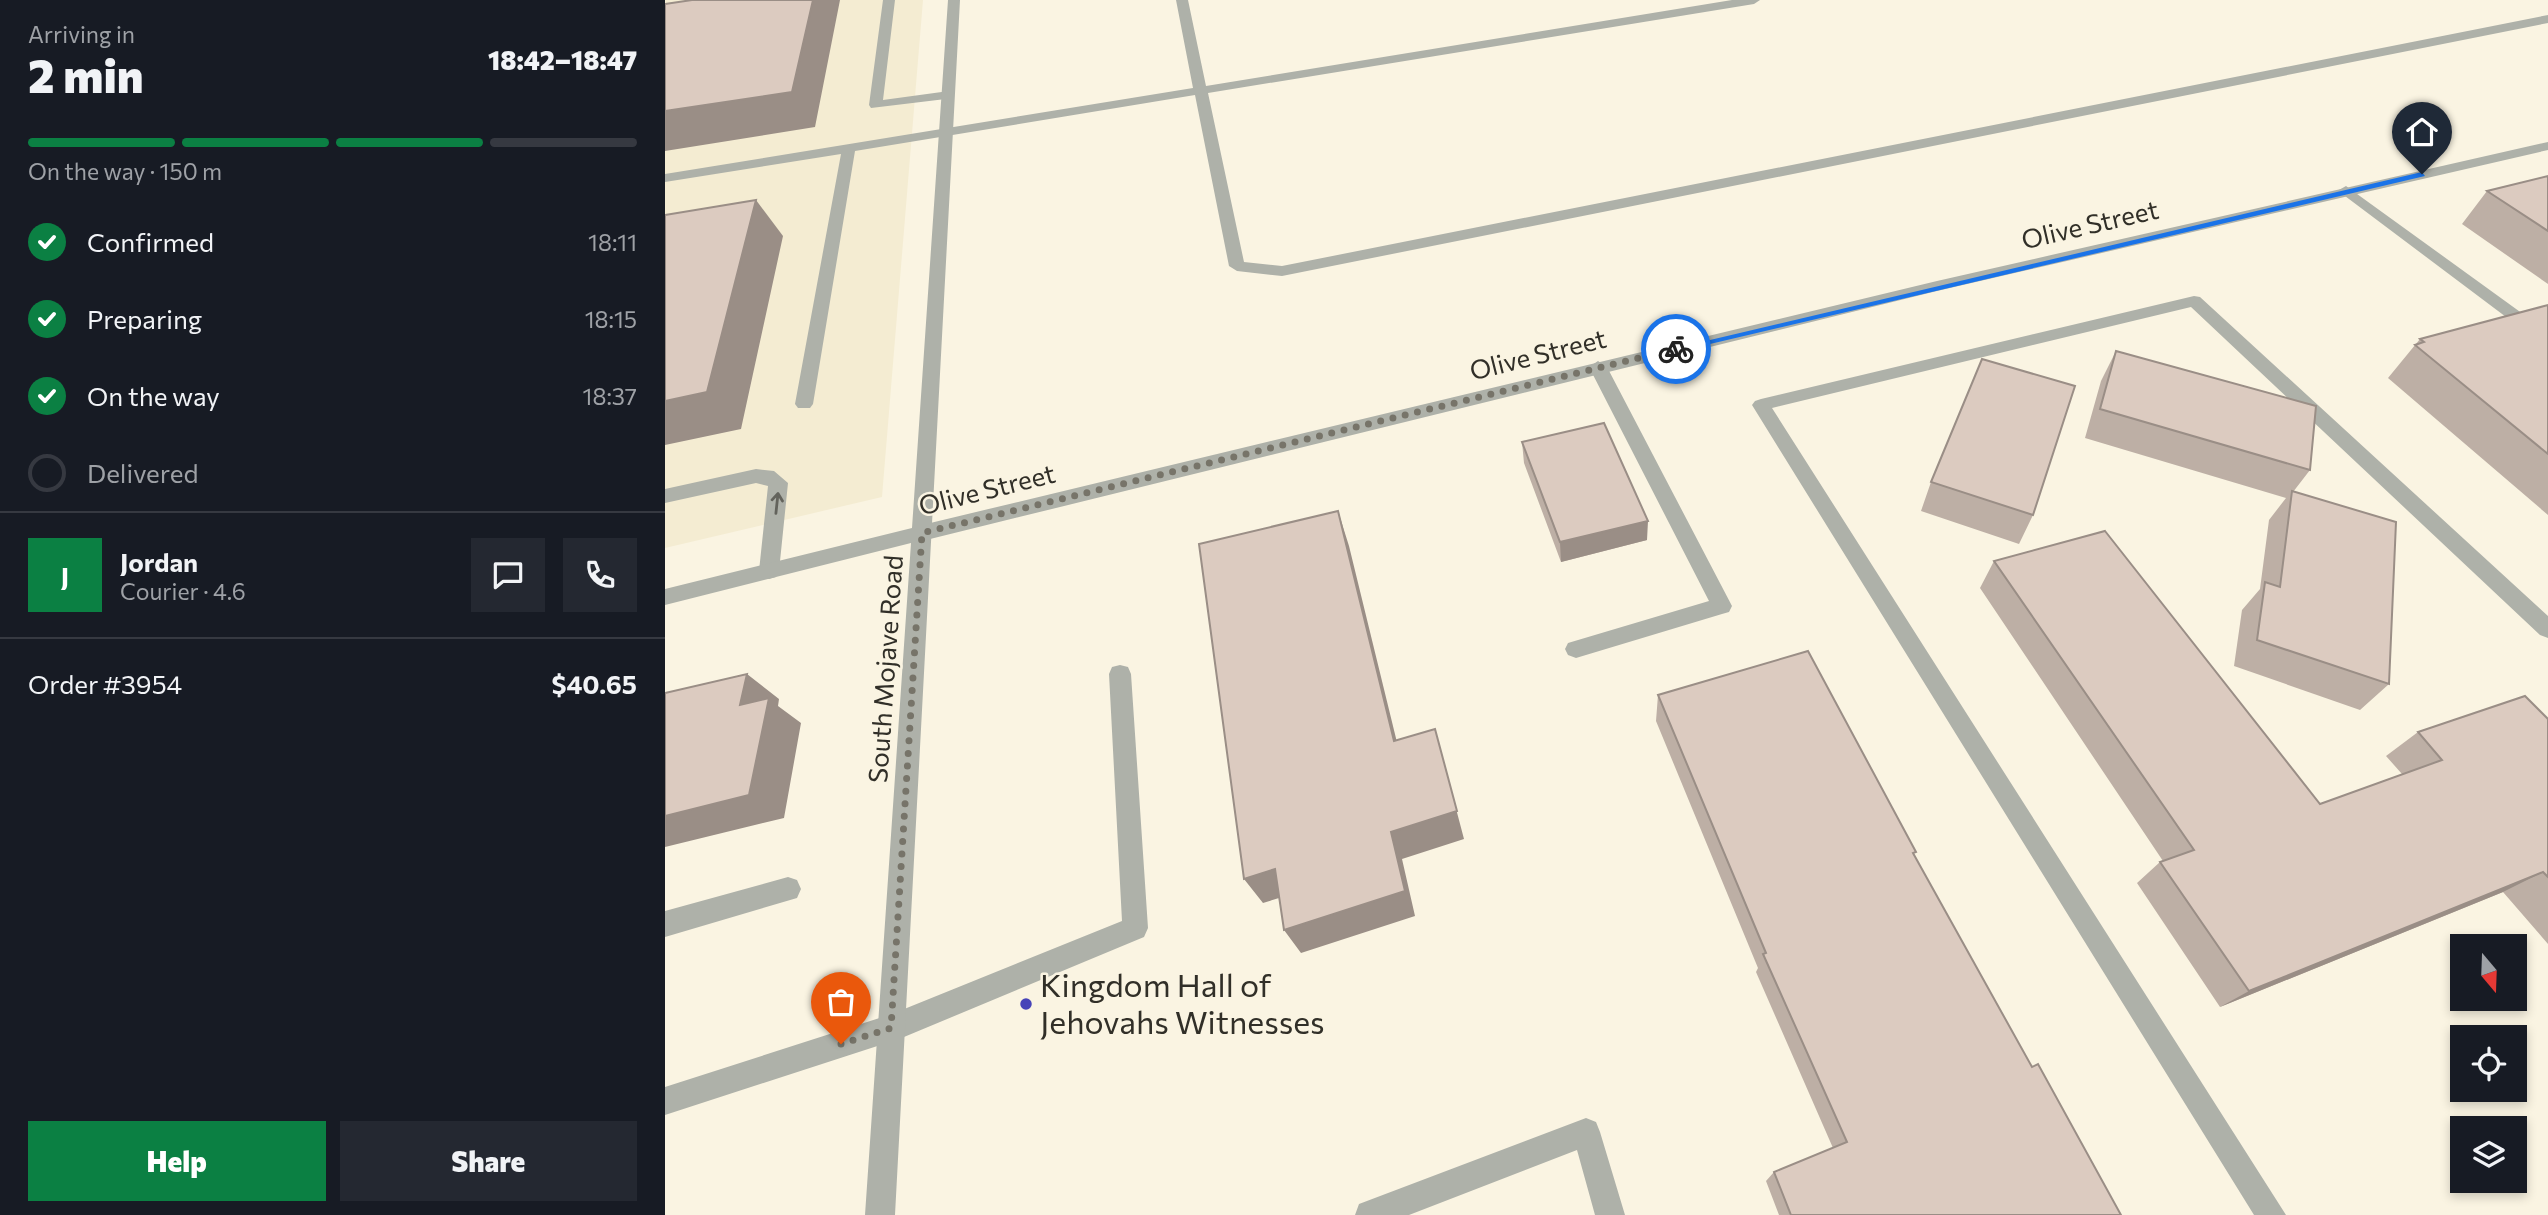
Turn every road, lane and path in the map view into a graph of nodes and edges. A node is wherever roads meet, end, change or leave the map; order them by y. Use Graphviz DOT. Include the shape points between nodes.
graph roads {
  1 [pos="889,0"];
  2 [pos="954,0"];
  3 [pos="1182,0"];
  4 [pos="1754,0"];
  5 [pos="2548,19"];
  6 [pos="1201,90"];
  7 [pos="949,94"];
  8 [pos="947,131"];
  9 [pos="2548,146"];
  10 [pos="849,148"];
  11 [pos="665,178"];
  12 [pos="2346,190"];
  13 [pos="2548,340"];
  14 [pos="1598,366"];
  15 [pos="804,404"];
  16 [pos="665,496"];
  17 [pos="922,533"];
  18 [pos="769,571"];
  19 [pos="665,597"];
  20 [pos="2548,629"];
  21 [pos="1576,649"];
  22 [pos="1120,674"];
  23 [pos="788,889"];
  24 [pos="665,924"];
  25 [pos="891,1028"];
  26 [pos="665,1101"];
  27 [pos="880,1215"];
  28 [pos="1370,1215"];
  29 [pos="1610,1215"];
  30 [pos="2271,1215"];
  1 -- 7 [label="street" via="876,105"];
  2 -- 7 [label="street, South Mojave Road"];
  3 -- 6 [label="street"];
  4 -- 6 [label="street"];
  5 -- 6 [label="street" via="1282,271 1237,266"];
  6 -- 8 [label="street"];
  7 -- 8 [label="street, South Mojave Road"];
  8 -- 10 [label="street"];
  8 -- 17 [label="street, South Mojave Road"];
  9 -- 12 [label="street, Olive Street"];
  10 -- 11 [label="street"];
  10 -- 15 [label="street"];
  12 -- 13 [label="street"];
  12 -- 14 [label="street, Olive Street"];
  14 -- 17 [label="street, Olive Street"];
  14 -- 21 [label="street" via="1722,606"];
  18 -- 16 [label="street, one-way" via="778,483 756,476"];
  17 -- 18 [label="street, Olive Street"];
  17 -- 25 [label="street, South Mojave Road"];
  18 -- 19 [label="street, Olive Street"];
  20 -- 30 [label="street" via="2194,301 1761,405"];
  22 -- 25 [label="street" via="1135,928"];
  23 -- 24 [label="street"];
  25 -- 26 [label="street"];
  25 -- 27 [label="street, South Mojave Road"];
  28 -- 29 [label="street" via="1586,1132"];
}
